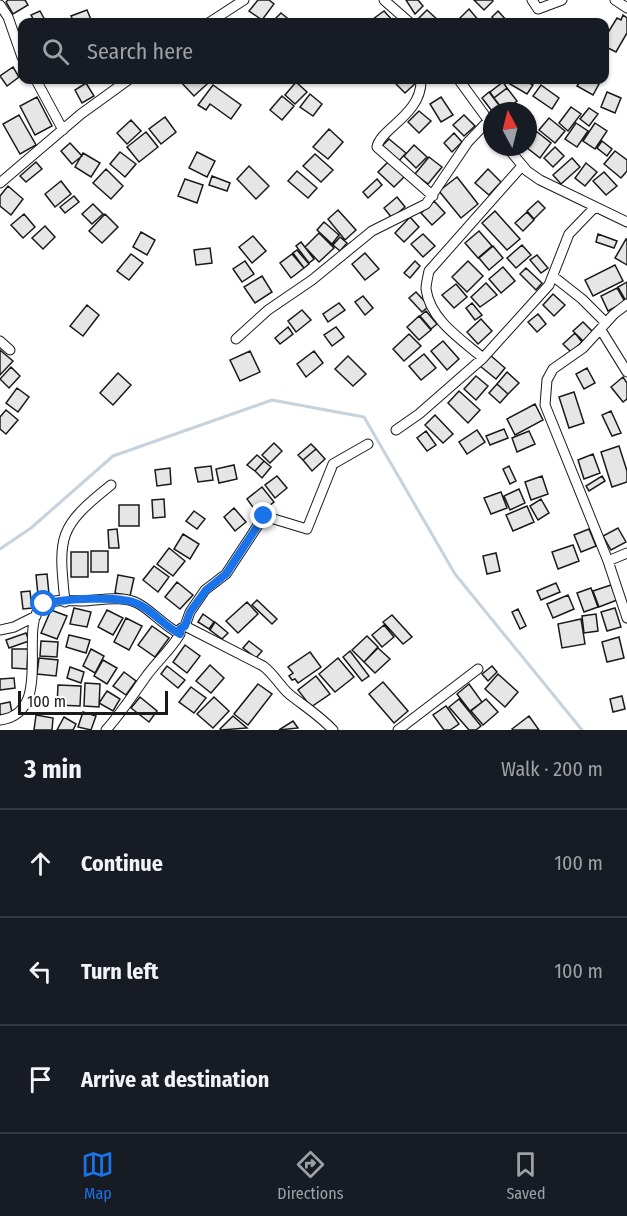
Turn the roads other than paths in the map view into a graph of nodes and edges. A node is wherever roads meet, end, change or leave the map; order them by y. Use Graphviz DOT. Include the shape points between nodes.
graph roads {
  1 [pos="244,0"];
  2 [pos="384,0"];
  3 [pos="532,0"];
  4 [pos="562,0"];
  5 [pos="615,0"];
  6 [pos="0,5"];
  7 [pos="627,8"];
  8 [pos="216,18"];
  9 [pos="404,18"];
  10 [pos="18,46"];
  11 [pos="38,84"];
  12 [pos="123,84"];
  13 [pos="421,84"];
  14 [pos="462,84"];
  15 [pos="483,114"];
  16 [pos="63,130"];
  17 [pos="483,130"];
  18 [pos="514,156"];
  19 [pos="522,166"];
  20 [pos="0,183"];
  21 [pos="433,196"];
  22 [pos="596,207"];
  23 [pos="627,222"];
  24 [pos="554,277"];
  25 [pos="627,304"];
  26 [pos="603,327"];
  27 [pos="236,339"];
  28 [pos="0,341"];
  29 [pos="10,350"];
  30 [pos="483,358"];
  31 [pos="627,372"];
  32 [pos="396,430"];
  33 [pos="368,444"];
  34 [pos="111,485"];
  35 [pos="627,553"];
  36 [pos="608,561"];
  37 [pos="65,602"];
  38 [pos="36,616"];
  39 [pos="627,618"];
  40 [pos="0,630"];
  41 [pos="182,630"];
  42 [pos="478,669"];
  43 [pos="0,720"];
  44 [pos="106,730"];
  45 [pos="333,730"];
  46 [pos="399,730"];
  1 -- 8 [label="street"];
  2 -- 9 [label="street"];
  3 -- 4 [label="street" via="538,9"];
  5 -- 7 [label="street"];
  6 -- 10 [label="street"];
  11 -- 16 [label="street"];
  12 -- 16 [label="street"];
  13 -- 21 [label="street" via="420,96 377,144 380,151"];
  14 -- 15 [label="street"];
  16 -- 20 [label="street"];
  17 -- 21 [label="street" via="468,142"];
  18 -- 19 [label="street"];
  19 -- 22 [label="street" via="540,180"];
  19 -- 30 [label="street" via="429,270 426,290 436,313 445,326"];
  21 -- 27 [label="street" via="417,211 372,231"];
  22 -- 23 [label="street"];
  22 -- 24 [label="street" via="569,234"];
  24 -- 26 [label="street" via="582,299"];
  24 -- 30 [label="street"];
  25 -- 26 [label="street"];
  26 -- 31 [label="street"];
  26 -- 36 [label="street" via="548,374 544,405"];
  28 -- 29 [label="street"];
  30 -- 32 [label="street"];
  33 -- 41 [label="street" via="333,464 307,529 264,516 226,574 206,590 190,612"];
  34 -- 37 [label="street" via="72,520 62,539"];
  35 -- 36 [label="street"];
  36 -- 39 [label="street"];
  37 -- 38 [label="street" via="44,604"];
  37 -- 41 [label="street" via="132,602 140,604 164,626"];
  38 -- 40 [label="street"];
  38 -- 43 [label="street" via="33,682 24,704 9,719"];
  41 -- 44 [label="street"];
  41 -- 45 [label="street" via="263,666 288,693"];
  42 -- 46 [label="street"];
}
